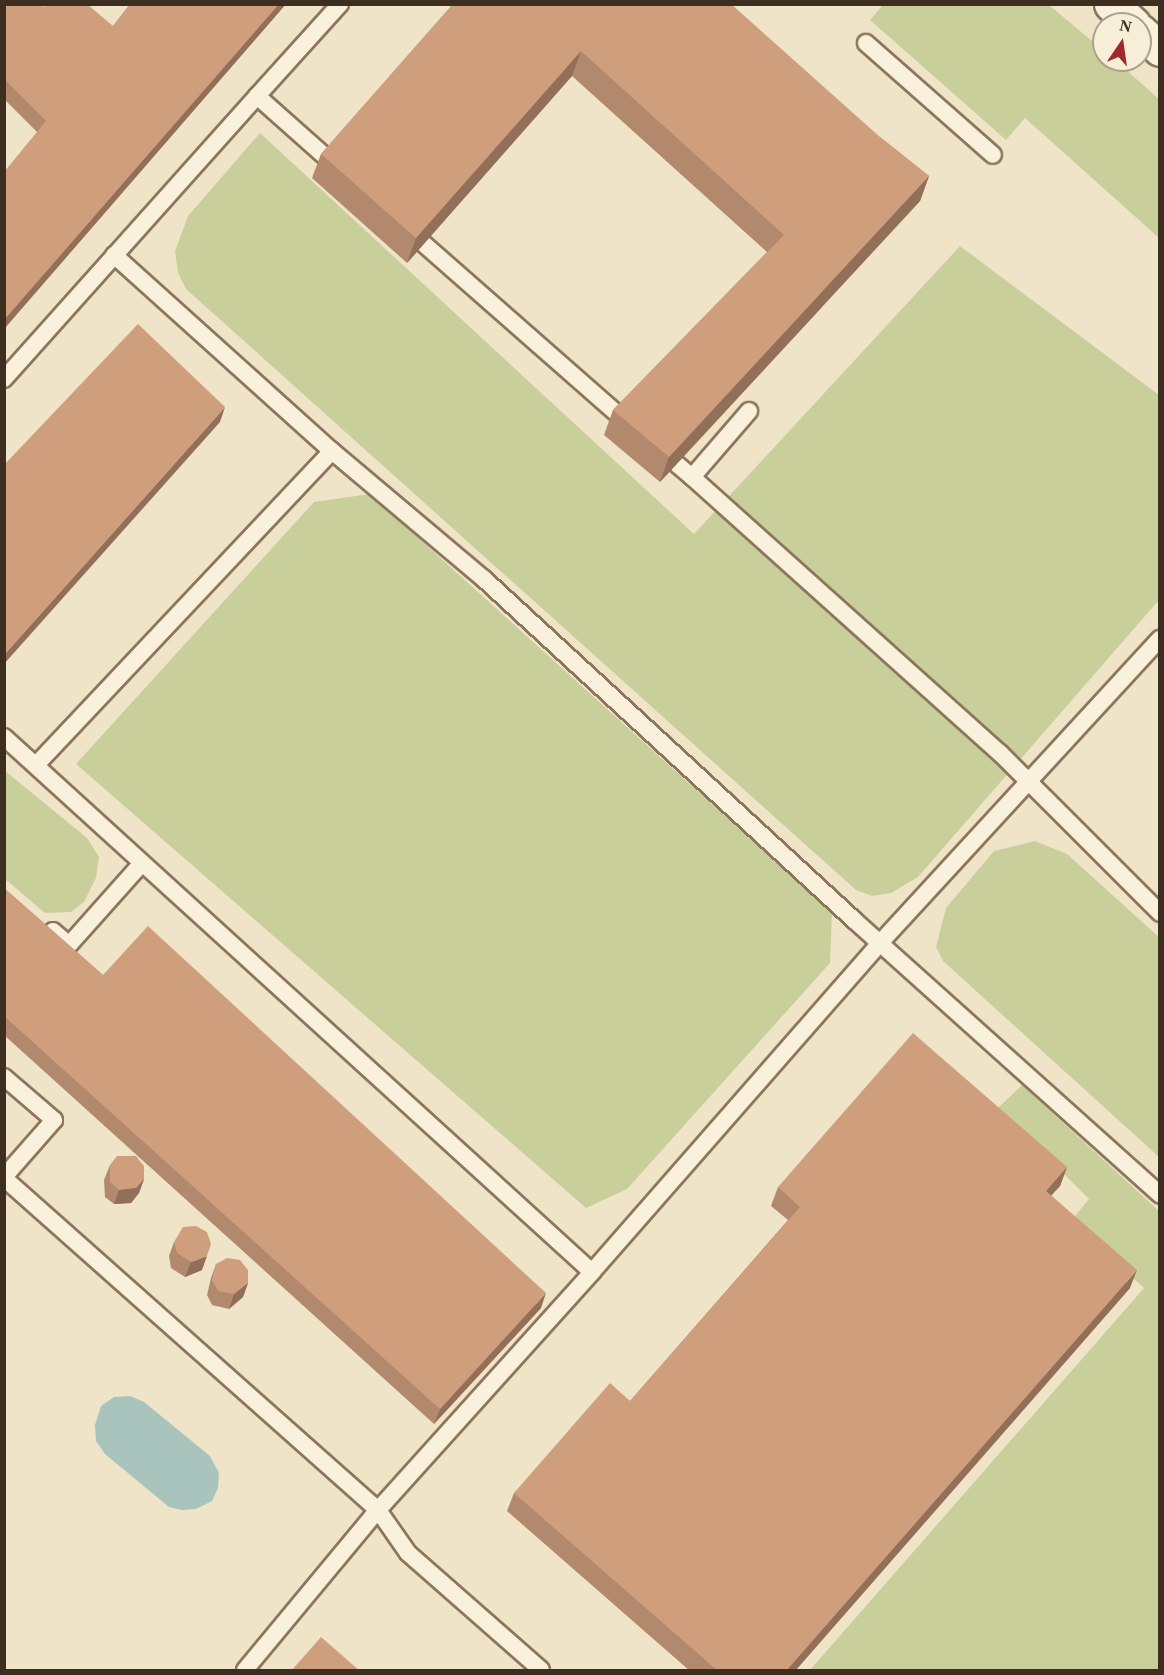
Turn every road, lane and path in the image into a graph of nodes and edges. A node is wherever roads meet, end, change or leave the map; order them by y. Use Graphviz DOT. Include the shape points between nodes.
graph roads {
  1 [pos="340,4"];
  2 [pos="866,43"];
  3 [pos="257,96"];
  4 [pos="993,155"];
  5 [pos="350,178"];
  6 [pos="393,216"];
  7 [pos="114,255"];
  8 [pos="4,379"];
  9 [pos="748,411"];
  10 [pos="332,451"];
  11 [pos="692,477"];
  12 [pos="1160,639"];
  13 [pos="4,736"];
  14 [pos="37,764"];
  15 [pos="1028,782"];
  16 [pos="142,863"];
  17 [pos="1160,913"];
  18 [pos="37,917"];
  19 [pos="880,943"];
  20 [pos="4,1077"];
  21 [pos="4,1178"];
  22 [pos="1160,1195"];
  23 [pos="592,1272"];
  24 [pos="378,1510"];
  25 [pos="245,1671"];
  26 [pos="541,1671"];
  1 -- 3 [label="lane"];
  2 -- 4 [label="lane"];
  3 -- 5 [label="lane"];
  3 -- 7 [label="lane"];
  6 -- 11 [label="lane"];
  7 -- 8 [label="lane"];
  7 -- 10 [label="lane"];
  9 -- 11 [label="lane"];
  10 -- 14 [label="lane"];
  10 -- 19 [label="lane" via="484,579"];
  11 -- 15 [label="lane"];
  12 -- 15 [label="lane"];
  13 -- 14 [label="lane"];
  14 -- 16 [label="lane"];
  15 -- 17 [label="lane"];
  15 -- 19 [label="lane"];
  16 -- 18 [label="lane" via="69,945"];
  16 -- 23 [label="lane"];
  19 -- 22 [label="lane"];
  19 -- 23 [label="lane"];
  20 -- 21 [label="lane" via="54,1120"];
  21 -- 24 [label="lane"];
  23 -- 24 [label="lane"];
  24 -- 25 [label="lane"];
  24 -- 26 [label="lane" via="408,1553"];
}
